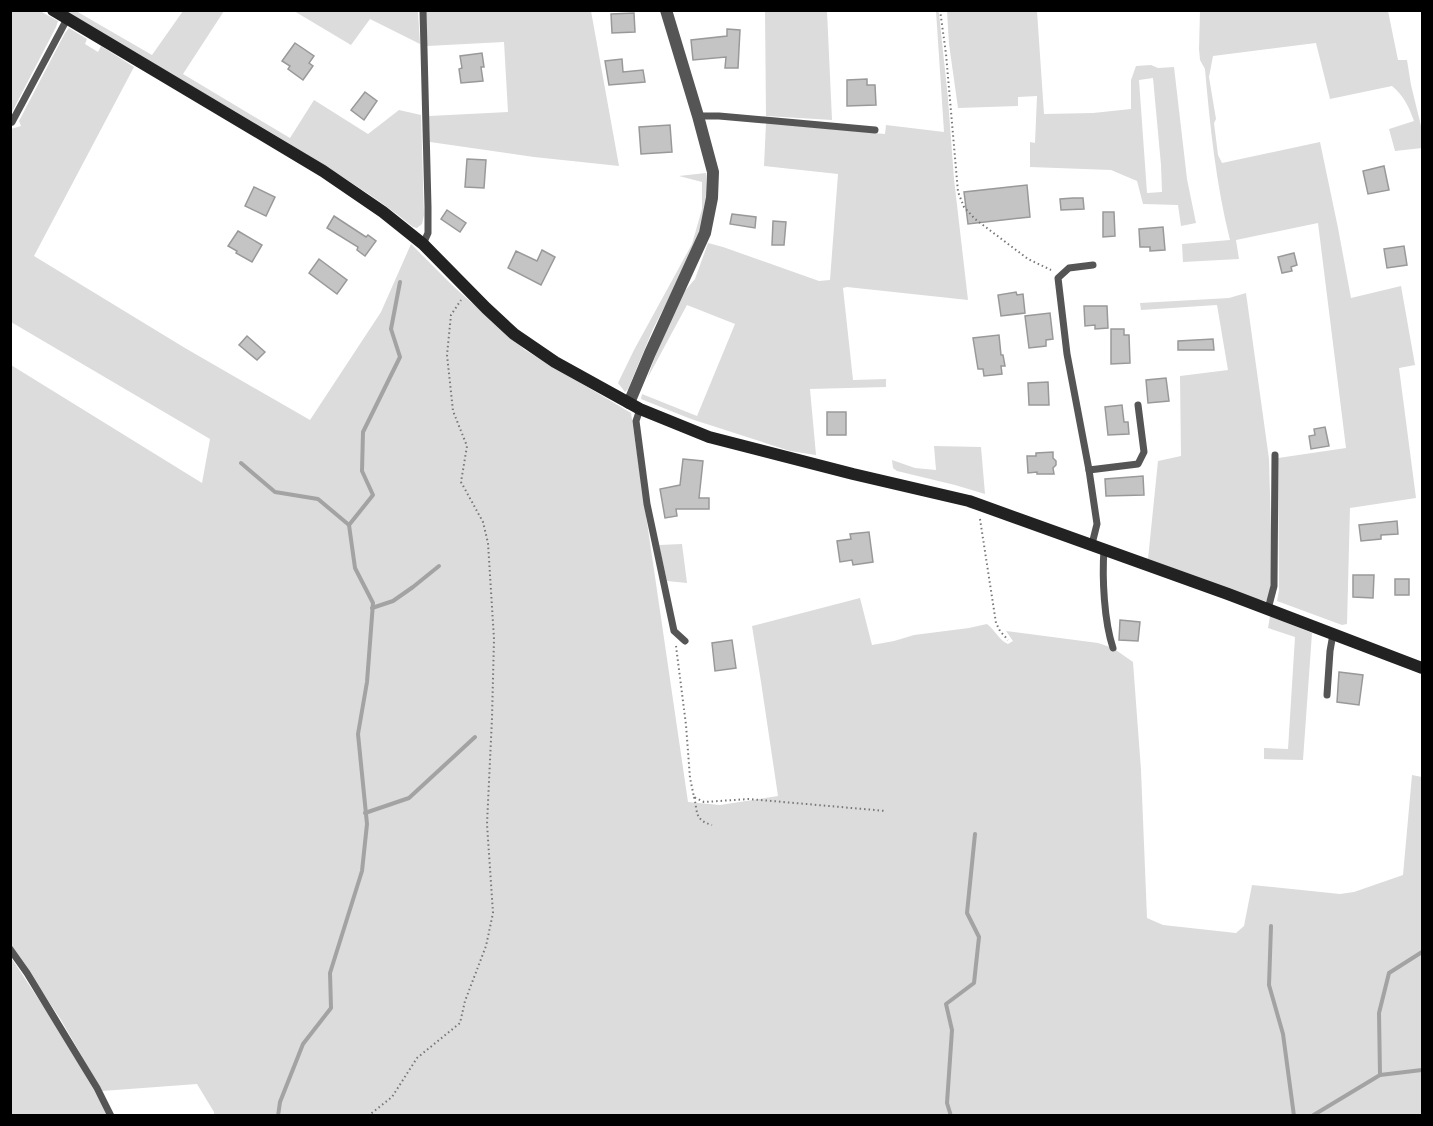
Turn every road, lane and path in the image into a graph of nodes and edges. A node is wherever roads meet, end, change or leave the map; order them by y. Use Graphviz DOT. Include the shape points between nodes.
graph roads {
  1 [pos="53,10"];
  2 [pos="423,10"];
  3 [pos="666,10"];
  4 [pos="940,10"];
  5 [pos="67,18"];
  6 [pos="698,116"];
  7 [pos="12,122"];
  8 [pos="875,130"];
  9 [pos="423,244"];
  10 [pos="1093,265"];
  11 [pos="1061,275"];
  12 [pos="468,290"];
  13 [pos="1138,405"];
  14 [pos="634,406"];
  15 [pos="1275,455"];
  16 [pos="1089,470"];
  17 [pos="979,504"];
  18 [pos="1092,544"];
  19 [pos="1104,549"];
  20 [pos="1268,609"];
  21 [pos="674,632"];
  22 [pos="1333,634"];
  23 [pos="1008,640"];
  24 [pos="685,641"];
  25 [pos="1113,648"];
  26 [pos="1422,668"];
  27 [pos="1327,695"];
  28 [pos="694,797"];
  29 [pos="886,811"];
  30 [pos="712,825"];
  31 [pos="10,949"];
  32 [pos="111,1116"];
  33 [pos="368,1116"];
  1 -- 5 [label="street"];
  2 -- 9 [label="lane" via="428,207 428,233"];
  3 -- 6 [label="street"];
  4 -- 11 [label="path" via="958,192 964,207 1019,253"];
  5 -- 7 [label="lane"];
  5 -- 9 [label="street" via="323,171"];
  6 -- 8 [label="lane"];
  6 -- 14 [label="street" via="712,172 705,233 650,353"];
  9 -- 12 [label="street"];
  10 -- 11 [label="lane" via="1069,268"];
  11 -- 16 [label="lane" via="1058,278 1067,354"];
  12 -- 14 [label="street" via="514,334"];
  12 -- 33 [label="path" via="451,315 447,355 453,411 466,446 461,482 483,522 488,543 494,639 487,824 493,913 460,1023 417,1058 392,1097"];
  13 -- 16 [label="lane" via="1144,452 1138,464"];
  14 -- 17 [label="street" via="709,437"];
  14 -- 21 [label="lane" via="647,504"];
  15 -- 20 [label="lane" via="1274,586"];
  16 -- 18 [label="lane" via="1097,524"];
  17 -- 18 [label="street"];
  17 -- 23 [label="path" via="996,623"];
  18 -- 19 [label="street"];
  19 -- 20 [label="street"];
  19 -- 25 [label="lane" via="1108,633"];
  20 -- 22 [label="street"];
  21 -- 24 [label="lane"];
  21 -- 28 [label="path"];
  22 -- 26 [label="street"];
  22 -- 27 [label="lane"];
  28 -- 29 [label="path" via="704,802 749,799"];
  28 -- 30 [label="path" via="699,819"];
  31 -- 32 [label="lane"];
}
